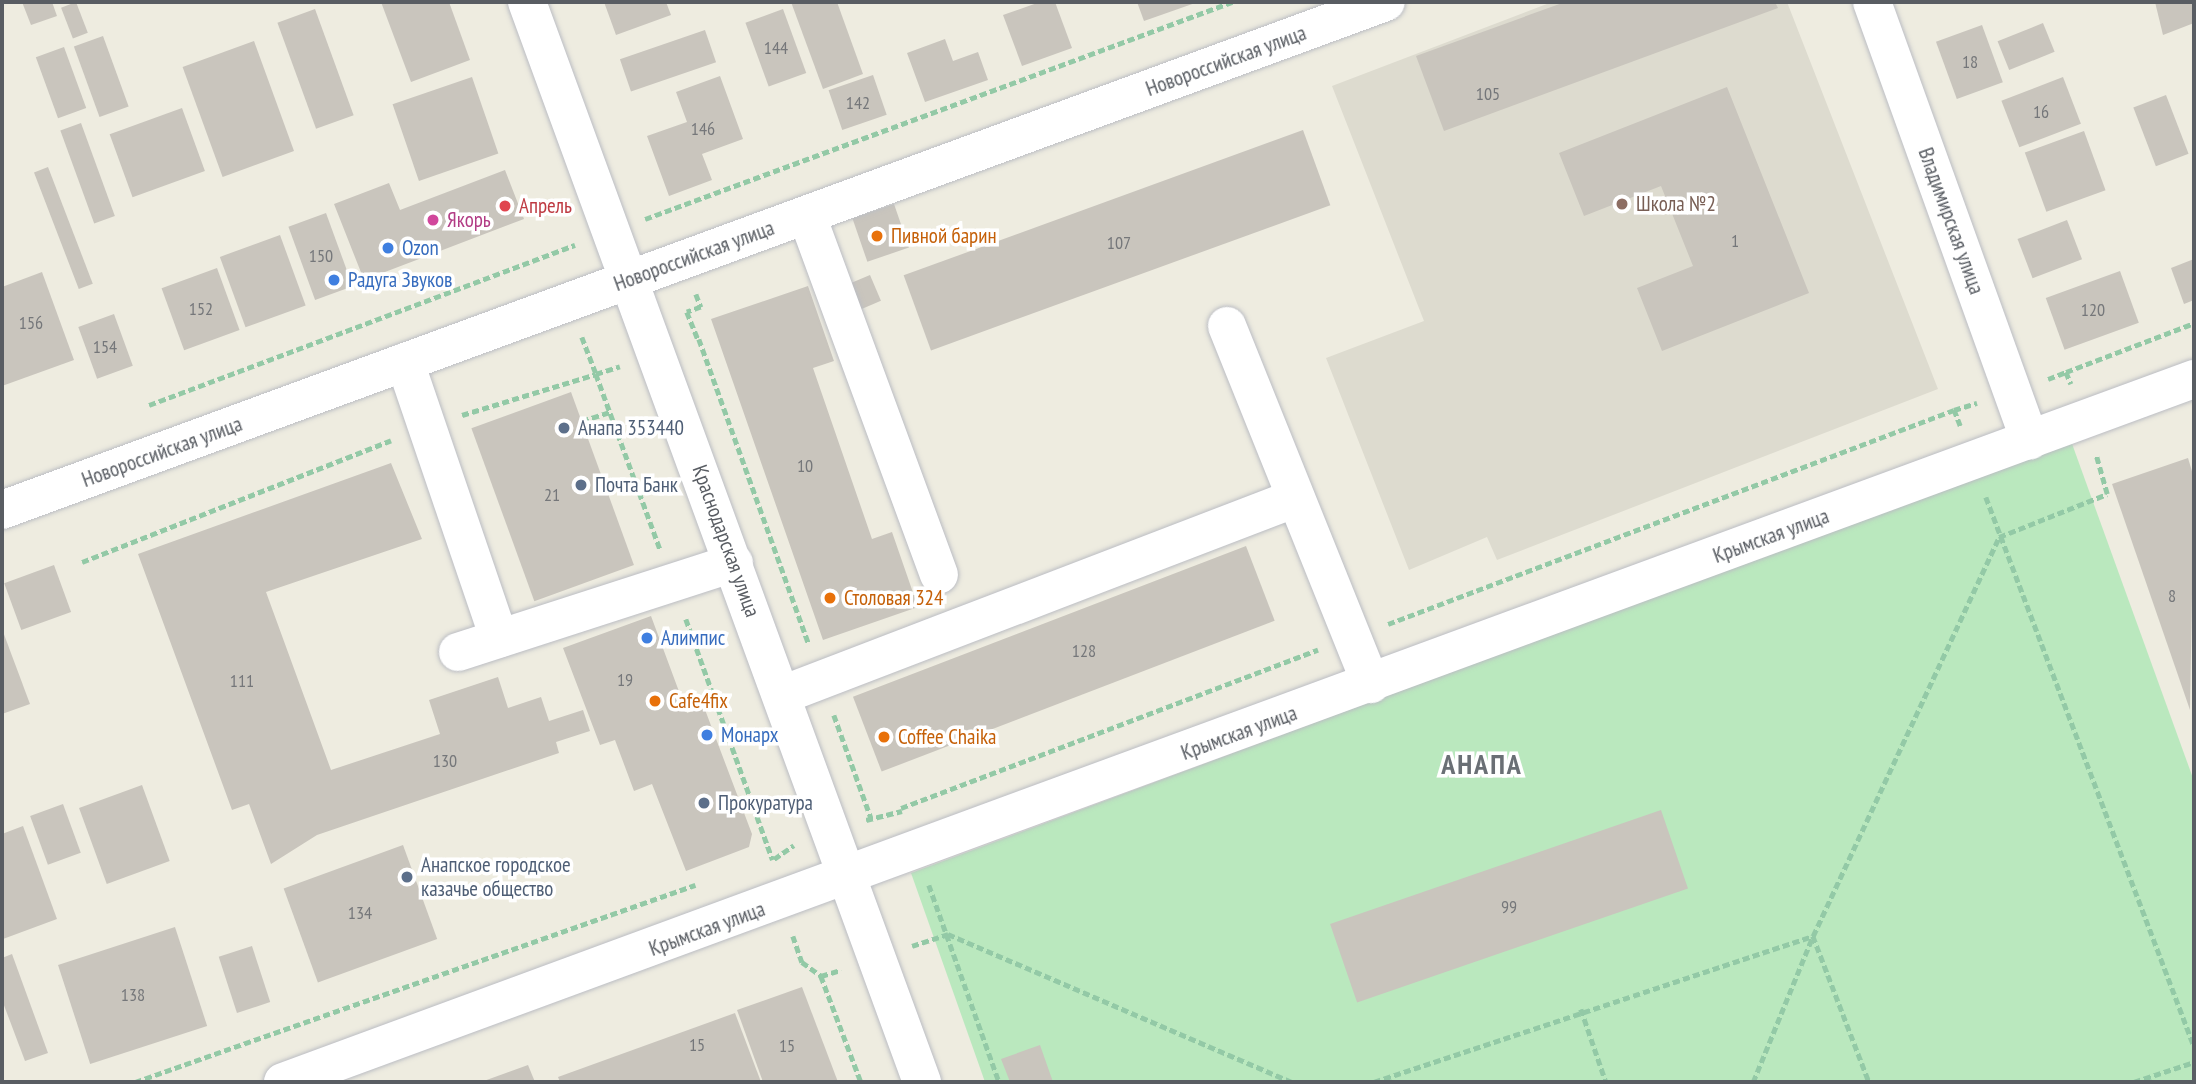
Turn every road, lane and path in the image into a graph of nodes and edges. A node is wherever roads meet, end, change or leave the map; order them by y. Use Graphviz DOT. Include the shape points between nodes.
graph roads {
  1 [pos="527,2"];
  2 [pos="1232,2"];
  3 [pos="1387,2"];
  4 [pos="1872,2"];
  5 [pos="807,216"];
  6 [pos="613,231"];
  7 [pos="631,279"];
  8 [pos="2194,323"];
  9 [pos="1227,326"];
  10 [pos="699,339"];
  11 [pos="405,362"];
  12 [pos="2067,372"];
  13 [pos="2194,379"];
  14 [pos="2012,392"];
  15 [pos="149,405"];
  16 [pos="1954,411"];
  17 [pos="610,412"];
  18 [pos="2085,419"];
  19 [pos="582,421"];
  20 [pos="2030,440"];
  21 [pos="1974,461"];
  22 [pos="1296,498"];
  23 [pos="2,510"];
  24 [pos="1999,537"];
  25 [pos="734,563"];
  26 [pos="939,573"];
  27 [pos="499,638"];
  28 [pos="1352,638"];
  29 [pos="458,652"];
  30 [pos="822,681"];
  31 [pos="1371,684"];
  32 [pos="782,695"];
  33 [pos="901,808"];
  34 [pos="871,818"];
  35 [pos="774,860"];
  36 [pos="762,864"];
  37 [pos="847,877"];
  38 [pos="710,880"];
  39 [pos="1812,936"];
  40 [pos="821,976"];
  41 [pos="1581,1009"];
  42 [pos="2194,1046"];
  43 [pos="2194,1062"];
  44 [pos="135,1082"];
  45 [pos="283,1082"];
  46 [pos="861,1082"];
  47 [pos="922,1082"];
  48 [pos="999,1082"];
  49 [pos="1292,1082"];
  50 [pos="1374,1082"];
  51 [pos="1606,1082"];
  52 [pos="1753,1082"];
  53 [pos="1869,1082"];
  54 [pos="2134,1082"];
  1 -- 6 [label="street, Краснодарская улица"];
  2 -- 6 [label="path"];
  3 -- 5 [label="street, Новороссийская улица"];
  4 -- 14 [label="street, Владимирская улица"];
  5 -- 7 [label="street, Новороссийская улица"];
  5 -- 26 [label="street"];
  6 -- 7 [label="street, Краснодарская улица"];
  6 -- 15 [label="path"];
  7 -- 11 [label="street, Новороссийская улица"];
  7 -- 25 [label="street, Краснодарская улица"];
  8 -- 12 [label="path"];
  9 -- 22 [label="street"];
  10 -- 30 [label="path"];
  11 -- 23 [label="street, Новороссийская улица"];
  11 -- 27 [label="street"];
  12 -- 14 [label="path"];
  12 -- 18 [label="path"];
  13 -- 18 [label="street, Крымская улица"];
  14 -- 16 [label="path"];
  14 -- 20 [label="street, Владимирская улица"];
  16 -- 21 [label="path"];
  16 -- 28 [label="path"];
  17 -- 19 [label="path"];
  18 -- 20 [label="street, Крымская улица"];
  18 -- 24 [label="path" via="2107,494"];
  20 -- 21 [label="street, Крымская улица"];
  21 -- 24 [label="path"];
  21 -- 31 [label="street, Крымская улица"];
  22 -- 28 [label="street"];
  22 -- 30 [label="street"];
  24 -- 39 [label="path"];
  24 -- 42 [label="path"];
  25 -- 27 [label="street"];
  25 -- 32 [label="street, Краснодарская улица"];
  27 -- 29 [label="street"];
  28 -- 31 [label="street"];
  28 -- 33 [label="path"];
  30 -- 32 [label="street"];
  30 -- 34 [label="path"];
  31 -- 37 [label="street, Крымская улица"];
  32 -- 37 [label="street, Краснодарская улица"];
  35 -- 36 [label="path"];
  37 -- 45 [label="street, Крымская улица"];
  37 -- 47 [label="street, Краснодарская улица"];
  38 -- 44 [label="path"];
  39 -- 41 [label="path"];
  39 -- 52 [label="path"];
  39 -- 53 [label="path"];
  40 -- 46 [label="path"];
  41 -- 50 [label="path"];
  41 -- 51 [label="path"];
  43 -- 54 [label="path"];
  48 -- 49 [label="path" via="948,934"];
}
